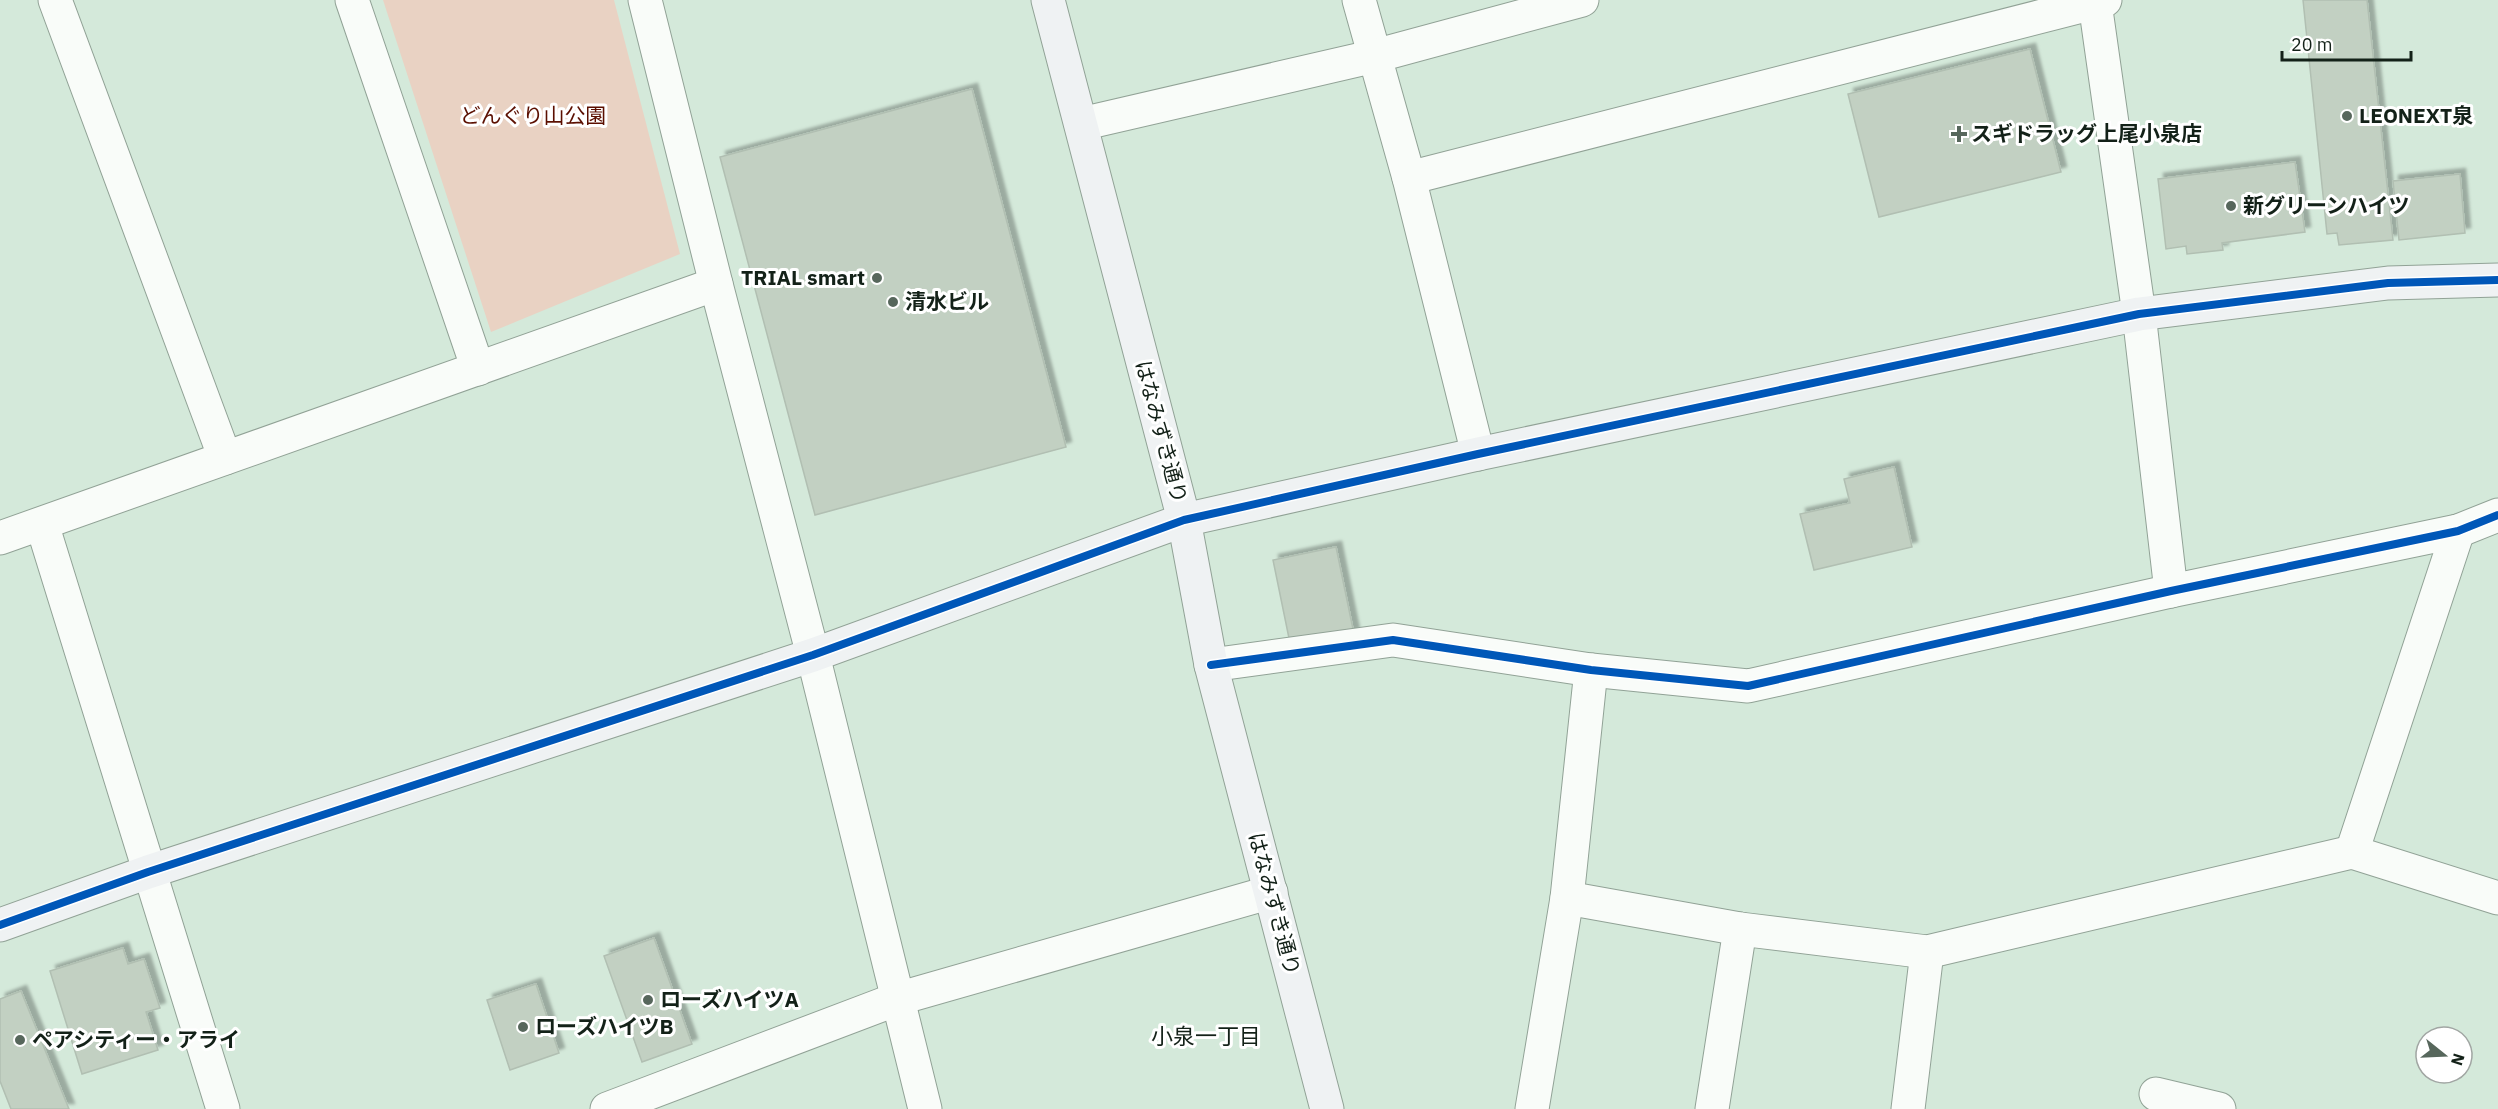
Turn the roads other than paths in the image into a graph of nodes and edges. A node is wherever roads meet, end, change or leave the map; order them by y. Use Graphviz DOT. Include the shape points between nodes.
graph roads {
  1 [pos="55,0"];
  2 [pos="352,0"];
  3 [pos="645,0"];
  4 [pos="1048,0"];
  5 [pos="1359,0"];
  6 [pos="1582,0"];
  7 [pos="2100,1"];
  8 [pos="1375,56"];
  9 [pos="1081,124"];
  10 [pos="1409,178"];
  11 [pos="2498,280"];
  12 [pos="716,284"];
  13 [pos="2139,314"];
  14 [pos="478,369"];
  15 [pos="1478,454"];
  16 [pos="225,458"];
  17 [pos="2498,516"];
  18 [pos="1184,520"];
  19 [pos="42,524"];
  20 [pos="2458,531"];
  21 [pos="0,538"];
  22 [pos="2171,591"];
  23 [pos="813,655"];
  24 [pos="1211,665"];
  25 [pos="1591,670"];
  26 [pos="2352,852"];
  27 [pos="148,872"];
  28 [pos="1271,892"];
  29 [pos="1567,898"];
  30 [pos="2498,898"];
  31 [pos="0,925"];
  32 [pos="1740,929"];
  33 [pos="1927,952"];
  34 [pos="897,999"];
  35 [pos="2156,1094"];
  36 [pos="1333,1107"];
  37 [pos="223,1109"];
  38 [pos="607,1109"];
  39 [pos="925,1109"];
  40 [pos="1532,1109"];
  41 [pos="1712,1109"];
  42 [pos="1908,1109"];
  43 [pos="2219,1109"];
  1 -- 16 [label="street"];
  2 -- 14 [label="street"];
  3 -- 12 [label="street"];
  4 -- 9 [label="street, はなみずき通り"];
  5 -- 8 [label="street"];
  6 -- 8 [label="street"];
  7 -- 10 [label="street"];
  7 -- 13 [label="street"];
  8 -- 9 [label="street"];
  8 -- 10 [label="street"];
  9 -- 18 [label="street, はなみずき通り"];
  10 -- 15 [label="street"];
  11 -- 13 [label="street" via="2388,283"];
  12 -- 14 [label="street"];
  12 -- 23 [label="street"];
  13 -- 15 [label="street"];
  13 -- 22 [label="street"];
  14 -- 16 [label="street"];
  15 -- 18 [label="street"];
  16 -- 19 [label="street"];
  17 -- 20 [label="street"];
  18 -- 23 [label="street"];
  18 -- 24 [label="street, はなみずき通り"];
  19 -- 21 [label="street"];
  19 -- 27 [label="street"];
  20 -- 22 [label="street"];
  20 -- 26 [label="street"];
  22 -- 25 [label="street" via="1748,686"];
  23 -- 27 [label="street"];
  23 -- 34 [label="street"];
  24 -- 25 [label="street" via="1393,640"];
  24 -- 28 [label="street, はなみずき通り"];
  25 -- 29 [label="street"];
  26 -- 30 [label="street"];
  26 -- 33 [label="street"];
  27 -- 31 [label="street"];
  27 -- 37 [label="street"];
  28 -- 34 [label="street"];
  28 -- 36 [label="street, はなみずき通り"];
  29 -- 32 [label="street"];
  29 -- 40 [label="street"];
  32 -- 33 [label="street"];
  32 -- 41 [label="street"];
  33 -- 42 [label="street"];
  34 -- 38 [label="street"];
  34 -- 39 [label="street"];
  35 -- 43 [label="street"];
}
